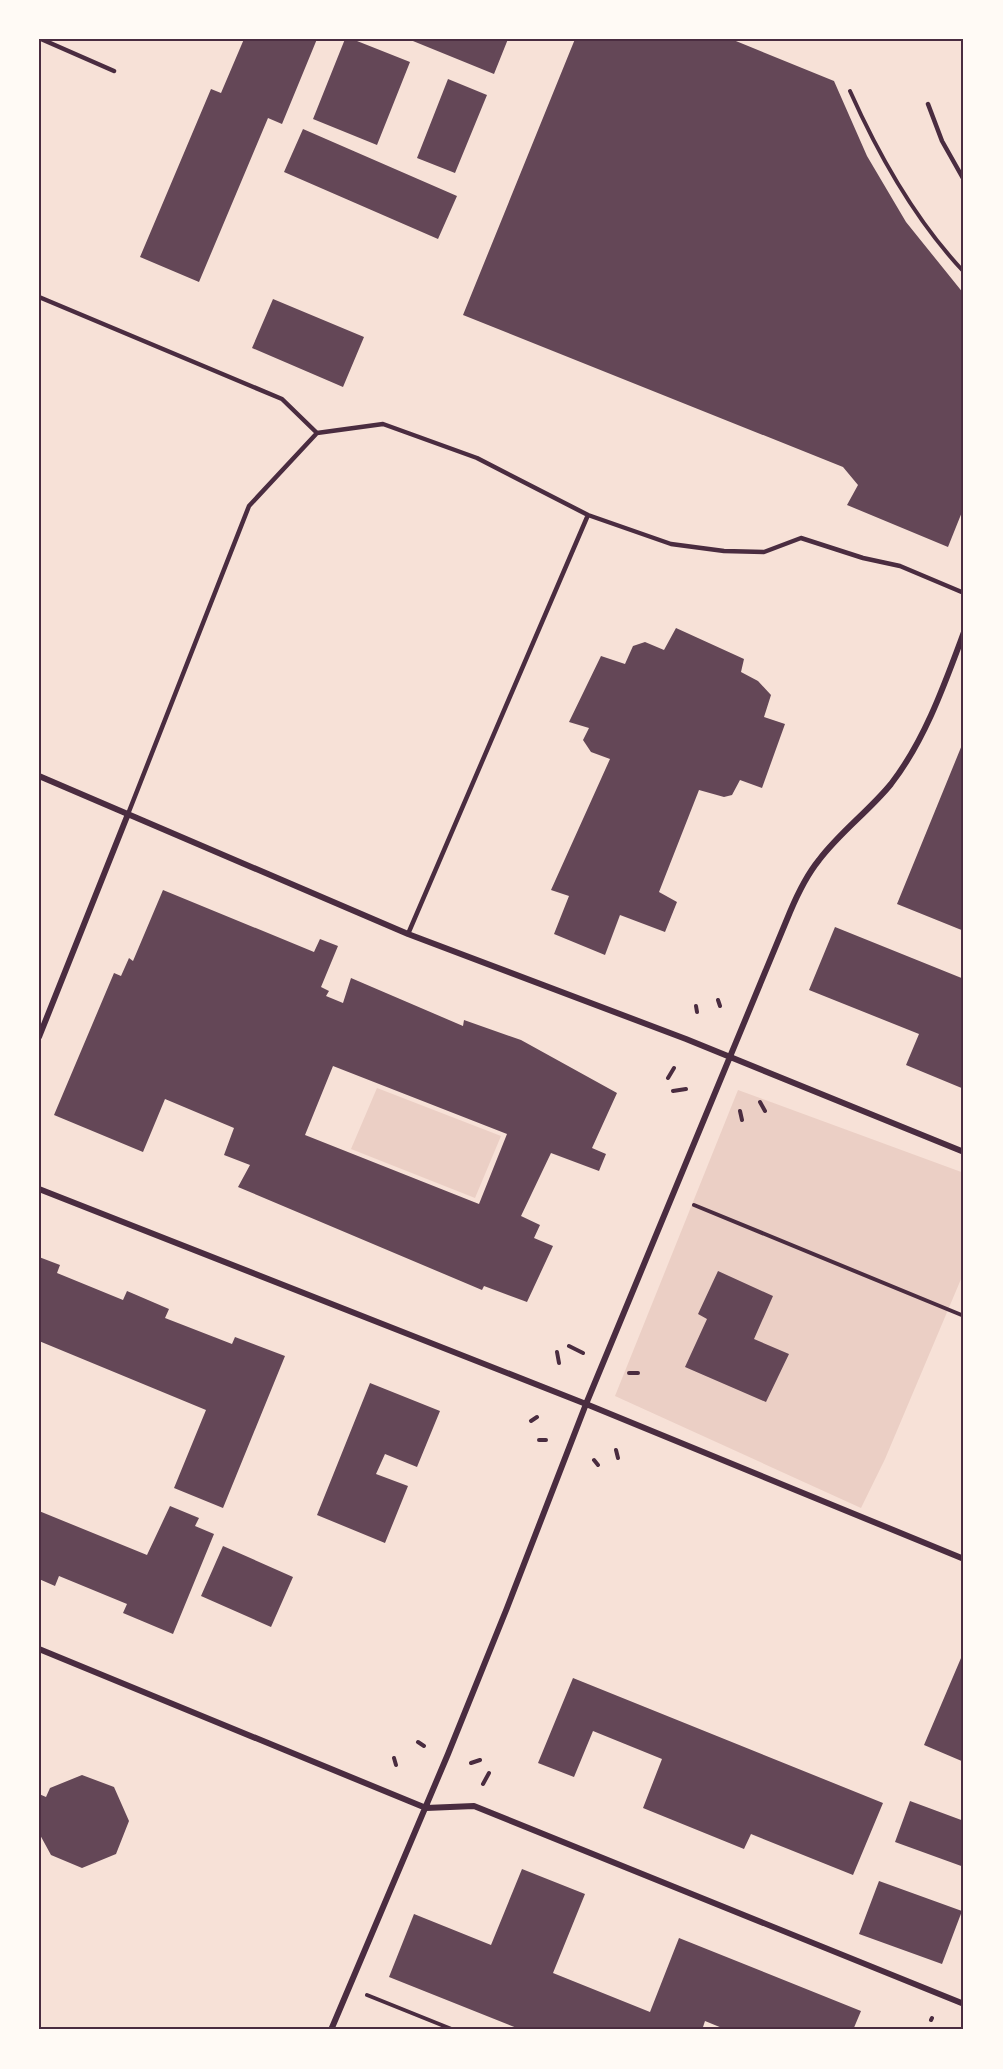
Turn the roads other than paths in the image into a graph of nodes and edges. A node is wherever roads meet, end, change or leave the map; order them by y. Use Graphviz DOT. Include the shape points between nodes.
graph roads {
  1 [pos="41,39"];
  2 [pos="114,71"];
  3 [pos="928,104"];
  4 [pos="964,180"];
  5 [pos="39,297"];
  6 [pos="316,433"];
  7 [pos="588,515"];
  8 [pos="964,592"];
  9 [pos="964,632"];
  10 [pos="39,776"];
  11 [pos="128,814"];
  12 [pos="408,934"];
  13 [pos="39,1038"];
  14 [pos="729,1057"];
  15 [pos="964,1152"];
  16 [pos="39,1189"];
  17 [pos="586,1404"];
  18 [pos="964,1559"];
  19 [pos="39,1649"];
  20 [pos="426,1808"];
  21 [pos="964,2004"];
  22 [pos="331,2030"];
  1 -- 2 [label="lane"];
  3 -- 4 [label="lane" via="942,141"];
  5 -- 6 [label="lane" via="282,399"];
  6 -- 7 [label="lane" via="383,424 477,458"];
  6 -- 11 [label="lane" via="249,506"];
  7 -- 8 [label="lane" via="671,544 724,551 764,552 801,538 900,566"];
  7 -- 12 [label="lane"];
  9 -- 14 [label="street" via="922,732 891,783 804,880"];
  10 -- 11 [label="street"];
  11 -- 12 [label="street"];
  11 -- 13 [label="street"];
  12 -- 14 [label="street"];
  14 -- 15 [label="street"];
  14 -- 17 [label="street"];
  16 -- 17 [label="street"];
  17 -- 18 [label="street"];
  17 -- 20 [label="street"];
  19 -- 20 [label="street"];
  20 -- 21 [label="street" via="474,1806"];
  20 -- 22 [label="street"];
}
